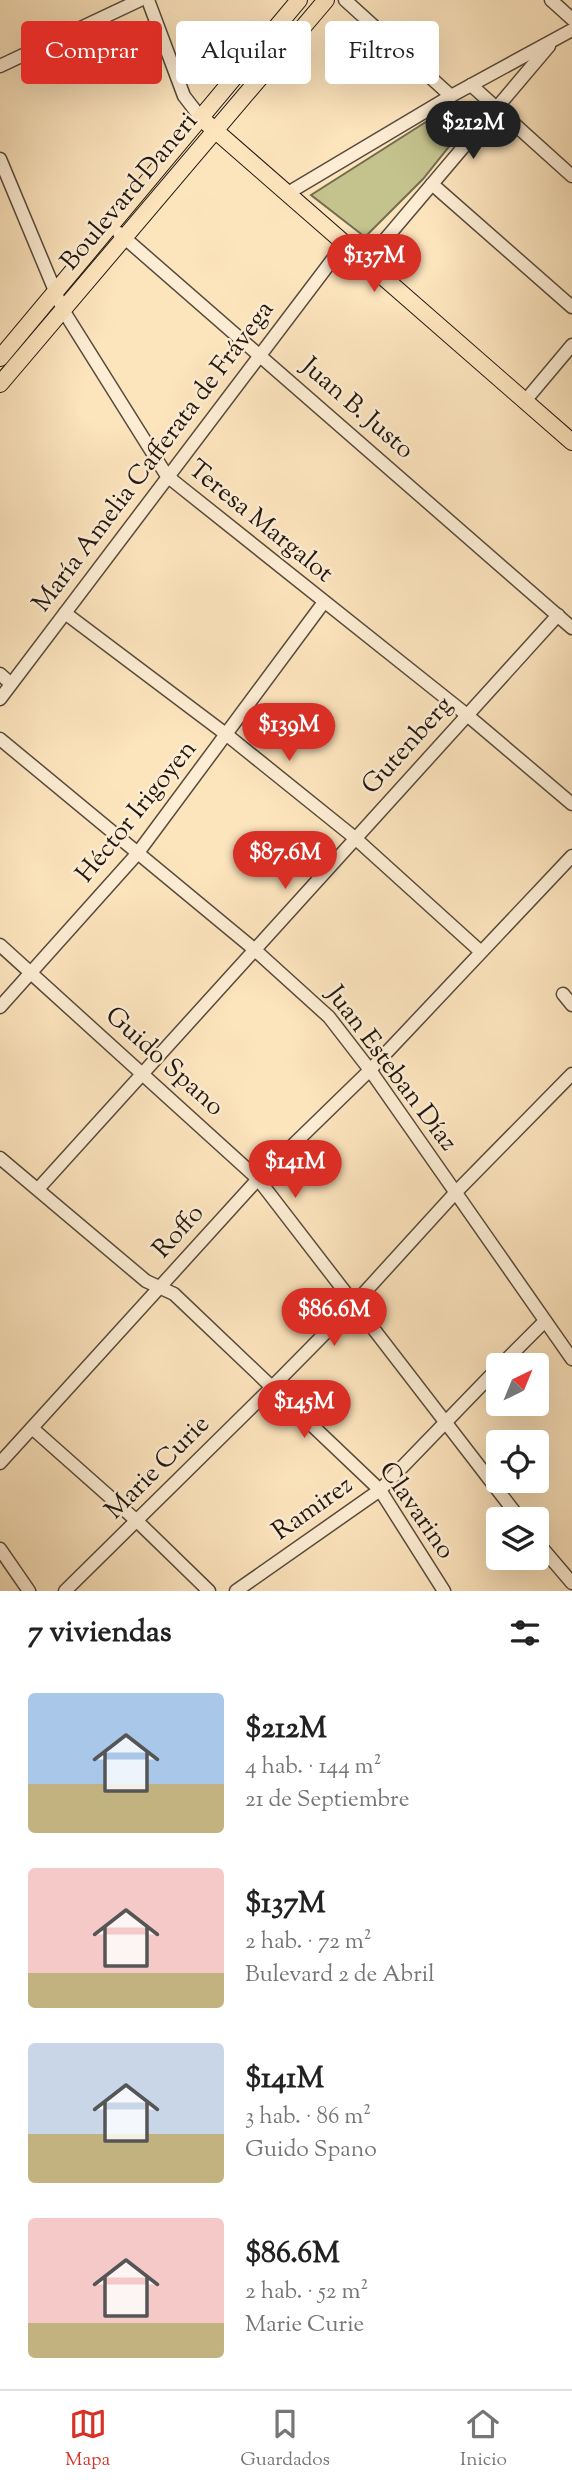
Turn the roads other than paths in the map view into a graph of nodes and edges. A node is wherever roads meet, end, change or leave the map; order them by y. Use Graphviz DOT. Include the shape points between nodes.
graph roads {
  1 [pos="141,0"];
  2 [pos="148,0"];
  3 [pos="299,0"];
  4 [pos="326,0"];
  5 [pos="345,0"];
  6 [pos="551,0"];
  7 [pos="572,19"];
  8 [pos="282,21"];
  9 [pos="308,21"];
  10 [pos="572,30"];
  11 [pos="556,39"];
  12 [pos="0,66"];
  13 [pos="229,84"];
  14 [pos="254,84"];
  15 [pos="471,85"];
  16 [pos="451,96"];
  17 [pos="496,108"];
  18 [pos="201,118"];
  19 [pos="215,130"];
  20 [pos="0,159"];
  21 [pos="572,176"];
  22 [pos="432,184"];
  23 [pos="288,193"];
  24 [pos="111,226"];
  25 [pos="125,238"];
  26 [pos="345,243"];
  27 [pos="366,262"];
  28 [pos="56,292"];
  29 [pos="572,307"];
  30 [pos="63,310"];
  31 [pos="572,345"];
  32 [pos="261,355"];
  33 [pos="0,358"];
  34 [pos="0,384"];
  35 [pos="526,401"];
  36 [pos="572,442"];
  37 [pos="167,477"];
  38 [pos="324,602"];
  39 [pos="65,613"];
  40 [pos="558,615"];
  41 [pos="572,628"];
  42 [pos="0,674"];
  43 [pos="11,684"];
  44 [pos="0,699"];
  45 [pos="467,715"];
  46 [pos="227,735"];
  47 [pos="0,740"];
  48 [pos="572,804"];
  49 [pos="355,838"];
  50 [pos="137,854"];
  51 [pos="572,856"];
  52 [pos="0,944"];
  53 [pos="255,950"];
  54 [pos="481,952"];
  55 [pos="32,972"];
  56 [pos="563,994"];
  57 [pos="572,1005"];
  58 [pos="0,1007"];
  59 [pos="370,1070"];
  60 [pos="142,1074"];
  61 [pos="572,1074"];
  62 [pos="1,1160"];
  63 [pos="258,1179"];
  64 [pos="38,1189"];
  65 [pos="456,1192"];
  66 [pos="159,1288"];
  67 [pos="354,1304"];
  68 [pos="544,1322"];
  69 [pos="513,1353"];
  70 [pos="572,1359"];
  71 [pos="486,1380"];
  72 [pos="273,1386"];
  73 [pos="446,1420"];
  74 [pos="32,1428"];
  75 [pos="0,1463"];
  76 [pos="380,1490"];
  77 [pos="511,1507"];
  78 [pos="137,1521"];
  79 [pos="0,1549"];
  80 [pos="549,1556"];
  81 [pos="572,1583"];
  82 [pos="29,1591"];
  83 [pos="65,1591"];
  84 [pos="209,1591"];
  85 [pos="236,1591"];
  86 [pos="444,1591"];
  1 -- 12 [label="street"];
  2 -- 18 [label="street" via="184,96"];
  3 -- 8 [label="main road, Boulevard Daneri"];
  4 -- 9 [label="main road, Boulevard Daneri"];
  5 -- 16 [label="street"];
  6 -- 7 [label="street"];
  10 -- 11 [label="street"];
  11 -- 15 [label="street"];
  11 -- 17 [label="street"];
  13 -- 18 [label="main road, Boulevard Daneri"];
  14 -- 19 [label="main road, Boulevard Daneri"];
  15 -- 16 [label="street"];
  15 -- 17 [label="street"];
  16 -- 23 [label="street"];
  17 -- 21 [label="street"];
  17 -- 22 [label="street"];
  18 -- 19 [label="main road"];
  18 -- 24 [label="main road, Boulevard Daneri"];
  19 -- 23 [label="main road"];
  19 -- 25 [label="main road, Boulevard Daneri"];
  20 -- 28 [label="street, Teresa Margalot"];
  22 -- 27 [label="street"];
  22 -- 29 [label="street"];
  23 -- 26 [label="main road"];
  24 -- 25 [label="street, Juan B. Justo"];
  24 -- 28 [label="main road, Boulevard Daneri"];
  25 -- 30 [label="main road, Boulevard Daneri"];
  25 -- 32 [label="street, Juan B. Justo"];
  26 -- 27 [label="main road"];
  26 -- 32 [label="street, María Amelia Cafferata de Frávega"];
  27 -- 35 [label="main road"];
  28 -- 30 [label="street, Teresa Margalot"];
  28 -- 33 [label="main road, Boulevard Daneri"];
  30 -- 34 [label="main road, Boulevard Daneri"];
  30 -- 37 [label="street, Teresa Margalot"];
  31 -- 35 [label="street"];
  32 -- 37 [label="street, María Amelia Cafferata de Frávega"];
  32 -- 40 [label="street, Juan B. Justo"];
  35 -- 36 [label="main road"];
  37 -- 38 [label="street, Teresa Margalot"];
  37 -- 39 [label="street, María Amelia Cafferata de Frávega"];
  38 -- 45 [label="street, Teresa Margalot"];
  38 -- 46 [label="street, Héctor Irigoyen"];
  39 -- 43 [label="street, María Amelia Cafferata de Frávega"];
  39 -- 46 [label="street"];
  40 -- 41 [label="street, Juan B. Justo"];
  40 -- 45 [label="street, Gutenberg"];
  42 -- 43 [label="street"];
  43 -- 44 [label="street, María Amelia Cafferata de Frávega"];
  45 -- 48 [label="street, Teresa Margalot"];
  45 -- 49 [label="street, Gutenberg"];
  46 -- 49 [label="street"];
  46 -- 50 [label="street, Héctor Irigoyen"];
  47 -- 50 [label="street, Juan Esteban Díaz"];
  49 -- 53 [label="street, Gutenberg"];
  49 -- 54 [label="street"];
  50 -- 53 [label="street, Juan Esteban Díaz"];
  50 -- 55 [label="street, Héctor Irigoyen"];
  51 -- 54 [label="street, Roffo"];
  52 -- 55 [label="street, Guido Spano"];
  53 -- 59 [label="street, Juan Esteban Díaz" via="329,1017"];
  53 -- 60 [label="street, Gutenberg"];
  54 -- 59 [label="street, Roffo"];
  55 -- 58 [label="street, Héctor Irigoyen"];
  55 -- 60 [label="street, Guido Spano"];
  56 -- 57 [label="street"];
  59 -- 63 [label="street, Roffo"];
  59 -- 65 [label="street, Juan Esteban Díaz"];
  60 -- 63 [label="street, Guido Spano"];
  60 -- 64 [label="street, Gutenberg"];
  61 -- 65 [label="street, Marie Curie"];
  62 -- 64 [label="street, Clavarino"];
  63 -- 66 [label="street, Roffo"];
  63 -- 67 [label="street, Guido Spano"];
  64 -- 66 [label="street, Clavarino"];
  65 -- 67 [label="street, Marie Curie"];
  65 -- 68 [label="street, Juan Esteban Díaz"];
  66 -- 72 [label="street, Clavarino" via="174,1294"];
  66 -- 74 [label="street, Roffo"];
  67 -- 72 [label="street, Marie Curie"];
  67 -- 73 [label="street, Guido Spano"];
  68 -- 69 [label="street, Ramirez"];
  68 -- 70 [label="street, Juan Esteban Díaz"];
  71 -- 73 [label="street, Ramirez"];
  72 -- 76 [label="street, Clavarino"];
  72 -- 78 [label="street, Marie Curie"];
  73 -- 76 [label="street, Ramirez"];
  73 -- 77 [label="street, Guido Spano"];
  74 -- 75 [label="street, Roffo"];
  74 -- 78 [label="street"];
  76 -- 85 [label="street, Ramirez"];
  76 -- 86 [label="street, Clavarino"];
  78 -- 83 [label="street, Marie Curie"];
  78 -- 84 [label="street"];
  79 -- 82 [label="street"];
  80 -- 81 [label="street"];
}
